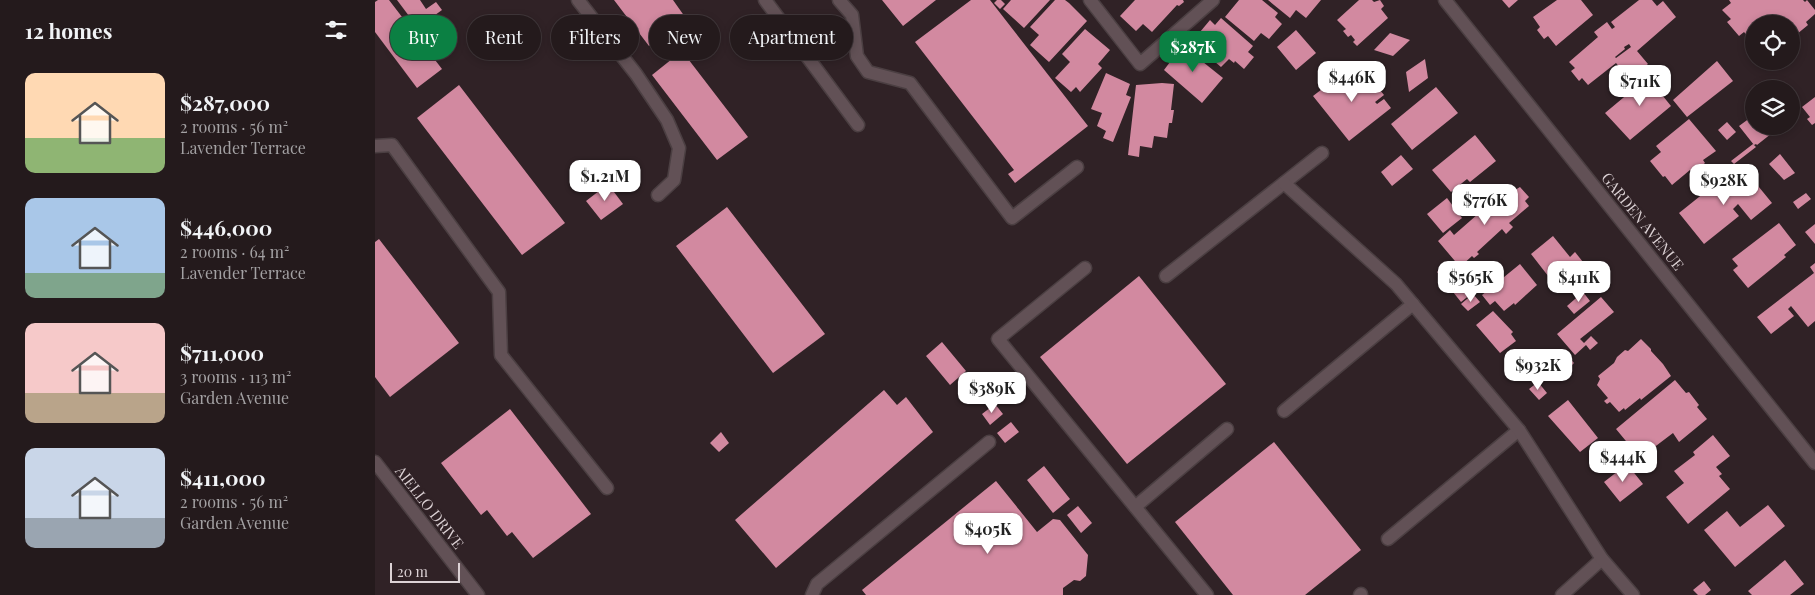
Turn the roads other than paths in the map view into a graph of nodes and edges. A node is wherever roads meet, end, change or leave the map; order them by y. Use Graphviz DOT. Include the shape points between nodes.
graph roads {
  1 [pos="579,0"];
  2 [pos="765,0"];
  3 [pos="839,0"];
  4 [pos="1090,0"];
  5 [pos="1213,0"];
  6 [pos="1445,0"];
  7 [pos="858,125"];
  8 [pos="375,146"];
  9 [pos="1322,153"];
  10 [pos="1077,167"];
  11 [pos="1284,183"];
  12 [pos="658,196"];
  13 [pos="1085,268"];
  14 [pos="1166,276"];
  15 [pos="1413,304"];
  16 [pos="1284,411"];
  17 [pos="1227,429"];
  18 [pos="1519,430"];
  19 [pos="989,442"];
  20 [pos="375,462"];
  21 [pos="1815,463"];
  22 [pos="607,488"];
  23 [pos="1135,508"];
  24 [pos="1388,539"];
  25 [pos="1603,559"];
  26 [pos="478,595"];
  27 [pos="812,595"];
  28 [pos="1207,595"];
  29 [pos="1563,595"];
  30 [pos="1633,595"];
  1 -- 12 [label="street" via="636,74 667,120 679,148 674,180"];
  2 -- 7 [label="street"];
  3 -- 10 [label="street" via="852,15 857,56 868,72 910,84 1012,218"];
  4 -- 5 [label="street" via="1140,64"];
  6 -- 21 [label="street, GARDEN AVENUE"];
  8 -- 22 [label="street" via="392,145 499,292 501,355"];
  9 -- 11 [label="street"];
  11 -- 14 [label="street"];
  11 -- 15 [label="street" via="1396,284"];
  13 -- 23 [label="street" via="998,339"];
  15 -- 16 [label="street"];
  15 -- 18 [label="street"];
  17 -- 23 [label="street"];
  18 -- 24 [label="street"];
  18 -- 25 [label="street"];
  19 -- 27 [label="street" via="817,584"];
  20 -- 26 [label="street, AIELLO DRIVE"];
  23 -- 28 [label="street"];
  25 -- 29 [label="street"];
  25 -- 30 [label="street"];
}
